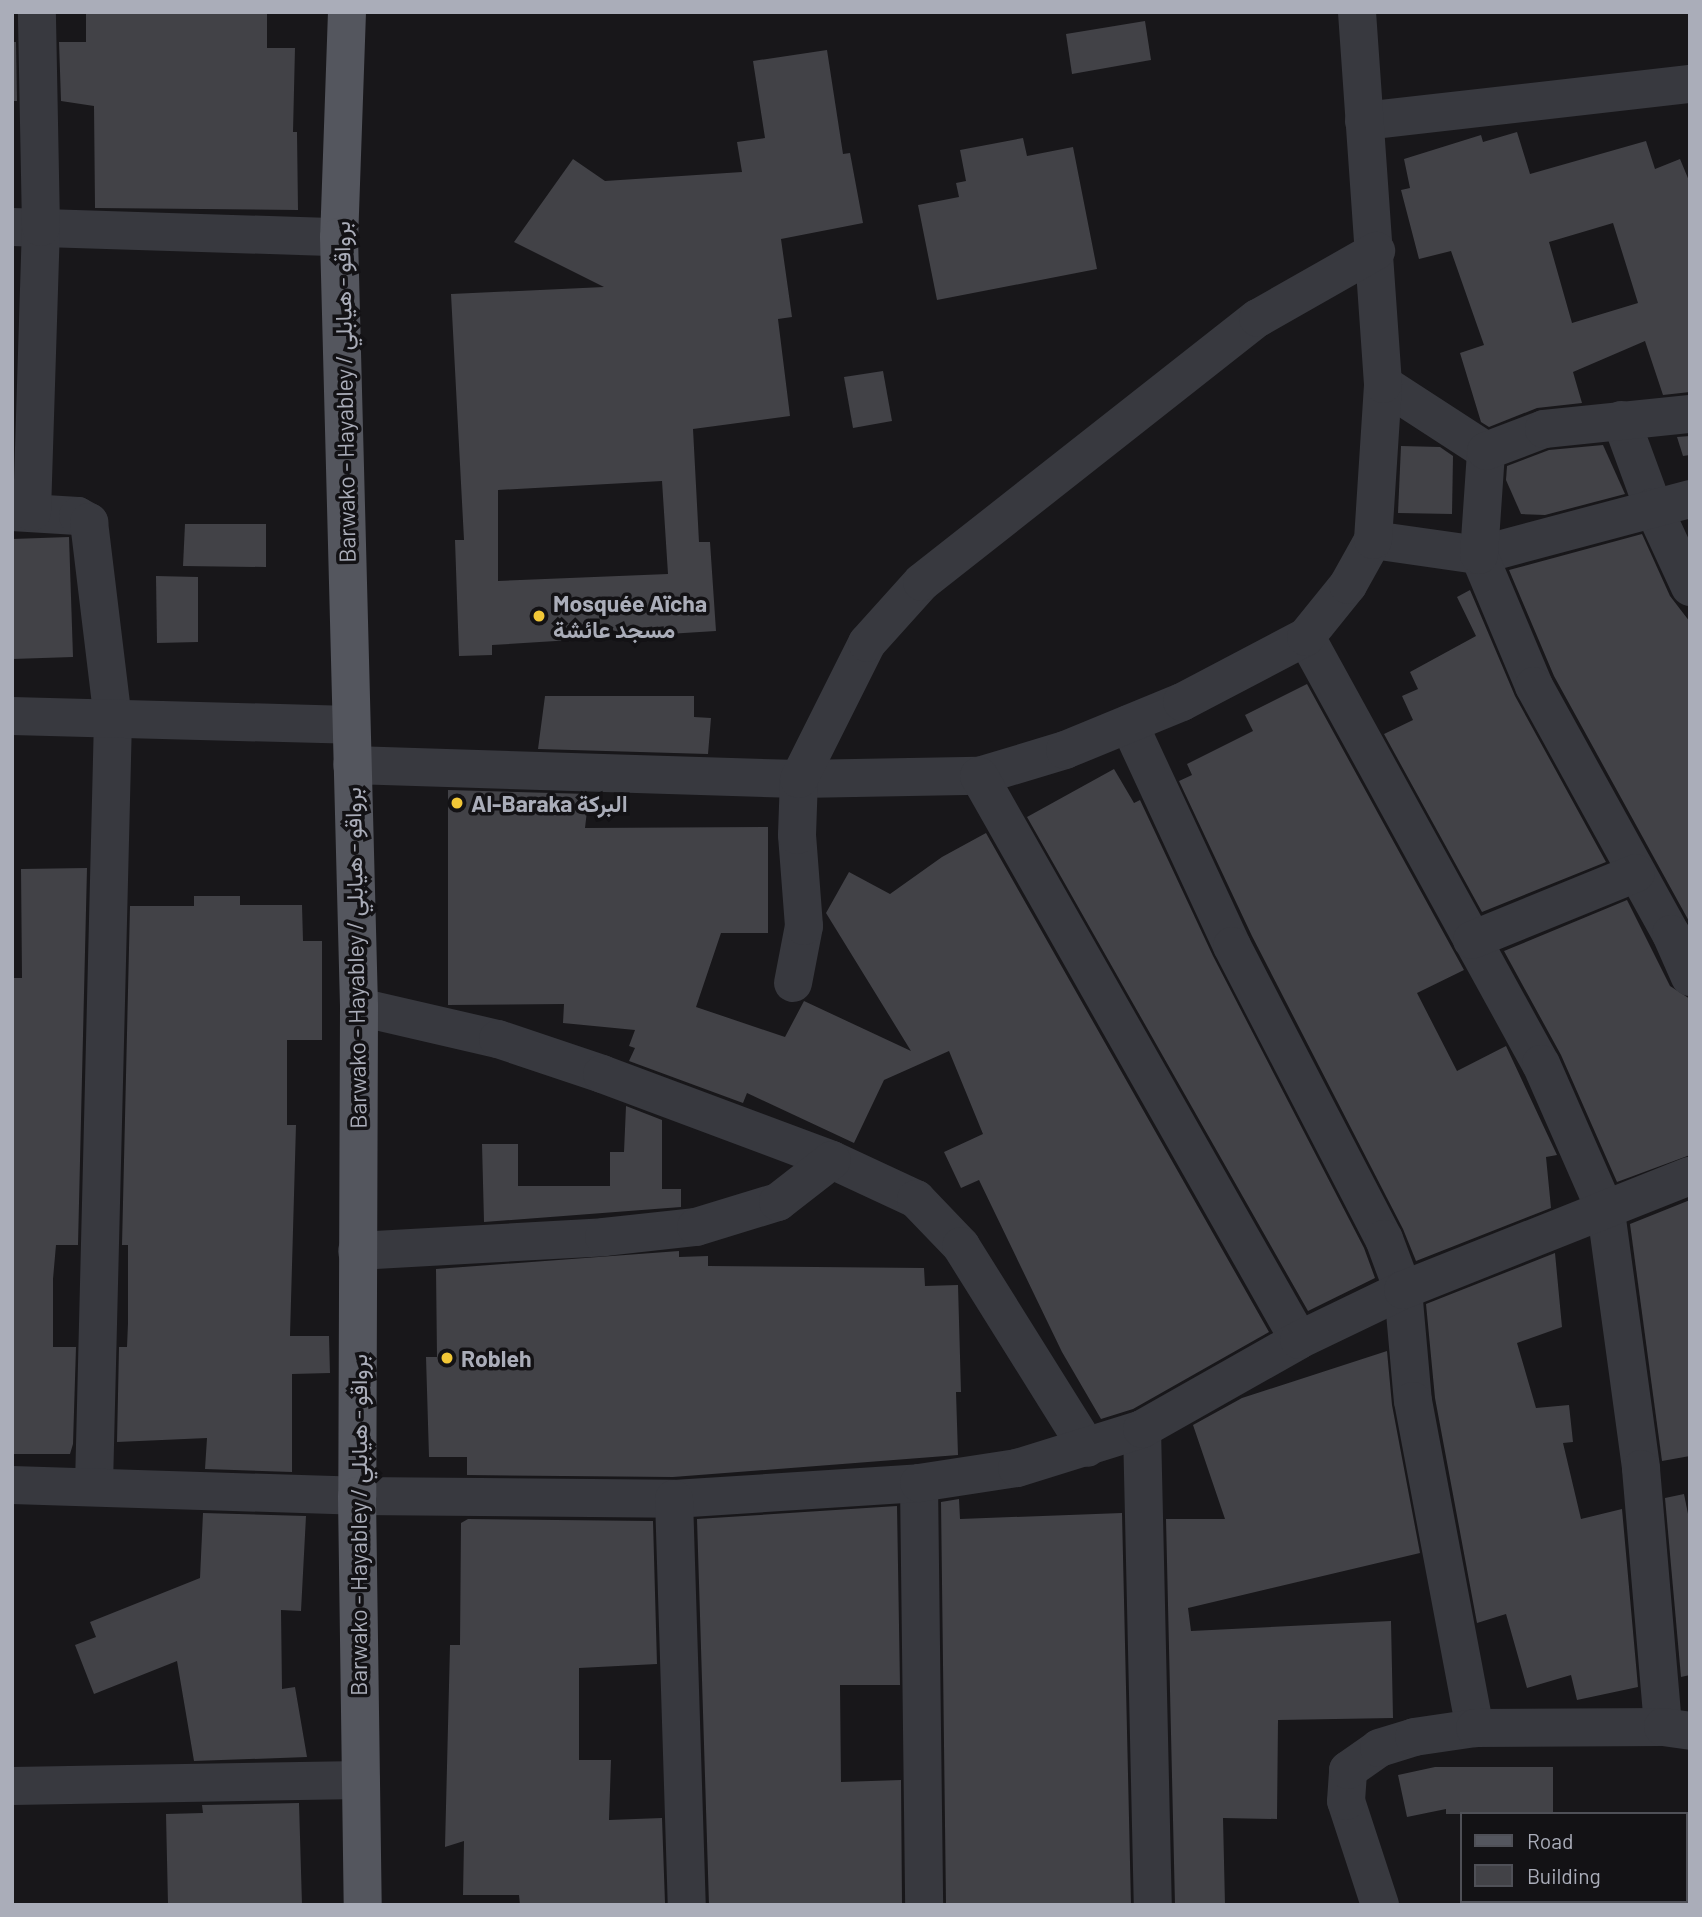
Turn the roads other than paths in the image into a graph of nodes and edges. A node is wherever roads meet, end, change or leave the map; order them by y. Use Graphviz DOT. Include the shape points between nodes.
graph roads {
  1 [pos="37,12"];
  2 [pos="347,12"];
  3 [pos="1357,12"];
  4 [pos="1690,84"];
  5 [pos="1364,121"];
  6 [pos="27,228"];
  7 [pos="339,237"];
  8 [pos="1376,251"];
  9 [pos="1383,384"];
  10 [pos="1690,414"];
  11 [pos="1620,420"];
  12 [pos="1486,451"];
  13 [pos="1690,499"];
  14 [pos="1653,507"];
  15 [pos="22,512"];
  16 [pos="1373,540"];
  17 [pos="1479,555"];
  18 [pos="1690,587"];
  19 [pos="1306,637"];
  20 [pos="12,716"];
  21 [pos="113,719"];
  22 [pos="1129,724"];
  23 [pos="351,725"];
  24 [pos="352,765"];
  25 [pos="979,776"];
  26 [pos="799,779"];
  27 [pos="1636,873"];
  28 [pos="1472,940"];
  29 [pos="1690,977"];
  30 [pos="793,983"];
  31 [pos="359,1007"];
  32 [pos="832,1160"];
  33 [pos="1690,1176"];
  34 [pos="1606,1212"];
  35 [pos="356,1251"];
  36 [pos="1403,1290"];
  37 [pos="1299,1340"];
  38 [pos="1142,1429"];
  39 [pos="1087,1448"];
  40 [pos="919,1483"];
  41 [pos="12,1485"];
  42 [pos="94,1485"];
  43 [pos="356,1496"];
  44 [pos="674,1499"];
  45 [pos="1475,1728"];
  46 [pos="1676,1729"];
  47 [pos="361,1780"];
  48 [pos="12,1786"];
  49 [pos="363,1905"];
  50 [pos="687,1905"];
  51 [pos="924,1905"];
  52 [pos="1153,1905"];
  53 [pos="1380,1905"];
  1 -- 6 [label="street"];
  2 -- 7 [label="main road, Barwako - Hayabley / برواقو - هيابلي"];
  3 -- 5 [label="street"];
  4 -- 5 [label="street"];
  5 -- 8 [label="street"];
  6 -- 7 [label="street"];
  6 -- 15 [label="street"];
  7 -- 23 [label="main road, Barwako - Hayabley / برواقو - هيابلي"];
  8 -- 9 [label="street"];
  8 -- 26 [label="street" via="1276,304 922,582 867,643"];
  9 -- 12 [label="street"];
  9 -- 16 [label="street"];
  10 -- 11 [label="street"];
  11 -- 12 [label="street" via="1544,429"];
  11 -- 14 [label="street"];
  12 -- 17 [label="street"];
  13 -- 14 [label="street"];
  14 -- 17 [label="street"];
  14 -- 18 [label="street"];
  15 -- 21 [label="street" via="78,516 89,522"];
  16 -- 17 [label="street"];
  16 -- 19 [label="street" via="1348,585"];
  17 -- 27 [label="street" via="1534,686"];
  19 -- 22 [label="street" via="1182,702"];
  19 -- 28 [label="street"];
  20 -- 21 [label="street"];
  21 -- 23 [label="street"];
  21 -- 42 [label="street"];
  22 -- 25 [label="street" via="1066,750"];
  22 -- 36 [label="street" via="1244,970 1384,1239"];
  23 -- 24 [label="main road, Barwako - Hayabley / برواقو - هيابلي"];
  24 -- 26 [label="street"];
  24 -- 31 [label="main road, Barwako - Hayabley / برواقو - هيابلي"];
  25 -- 26 [label="street"];
  25 -- 37 [label="street"];
  26 -- 30 [label="street" via="797,835 804,926"];
  27 -- 28 [label="street"];
  27 -- 29 [label="street"];
  28 -- 34 [label="street" via="1541,1063"];
  31 -- 32 [label="street" via="498,1039"];
  31 -- 35 [label="main road, Barwako - Hayabley / برواقو - هيابلي"];
  32 -- 35 [label="street" via="778,1202 696,1227"];
  32 -- 39 [label="street" via="916,1199 961,1246"];
  33 -- 34 [label="street"];
  34 -- 36 [label="street"];
  34 -- 46 [label="street"];
  35 -- 43 [label="main road, Barwako - Hayabley / برواقو - هيابلي"];
  36 -- 37 [label="street"];
  36 -- 45 [label="street" via="1413,1401"];
  37 -- 38 [label="street"];
  38 -- 39 [label="street"];
  38 -- 52 [label="street"];
  39 -- 40 [label="street" via="1017,1468"];
  40 -- 44 [label="street"];
  40 -- 51 [label="street"];
  41 -- 42 [label="street"];
  42 -- 43 [label="street"];
  43 -- 44 [label="street"];
  43 -- 47 [label="main road, Barwako - Hayabley / برواقو - هيابلي"];
  44 -- 50 [label="street"];
  45 -- 46 [label="street"];
  45 -- 53 [label="street" via="1414,1737 1379,1748 1348,1770 1346,1801"];
  47 -- 48 [label="street"];
  47 -- 49 [label="main road, Barwako - Hayabley / برواقو - هيابلي"];
}
